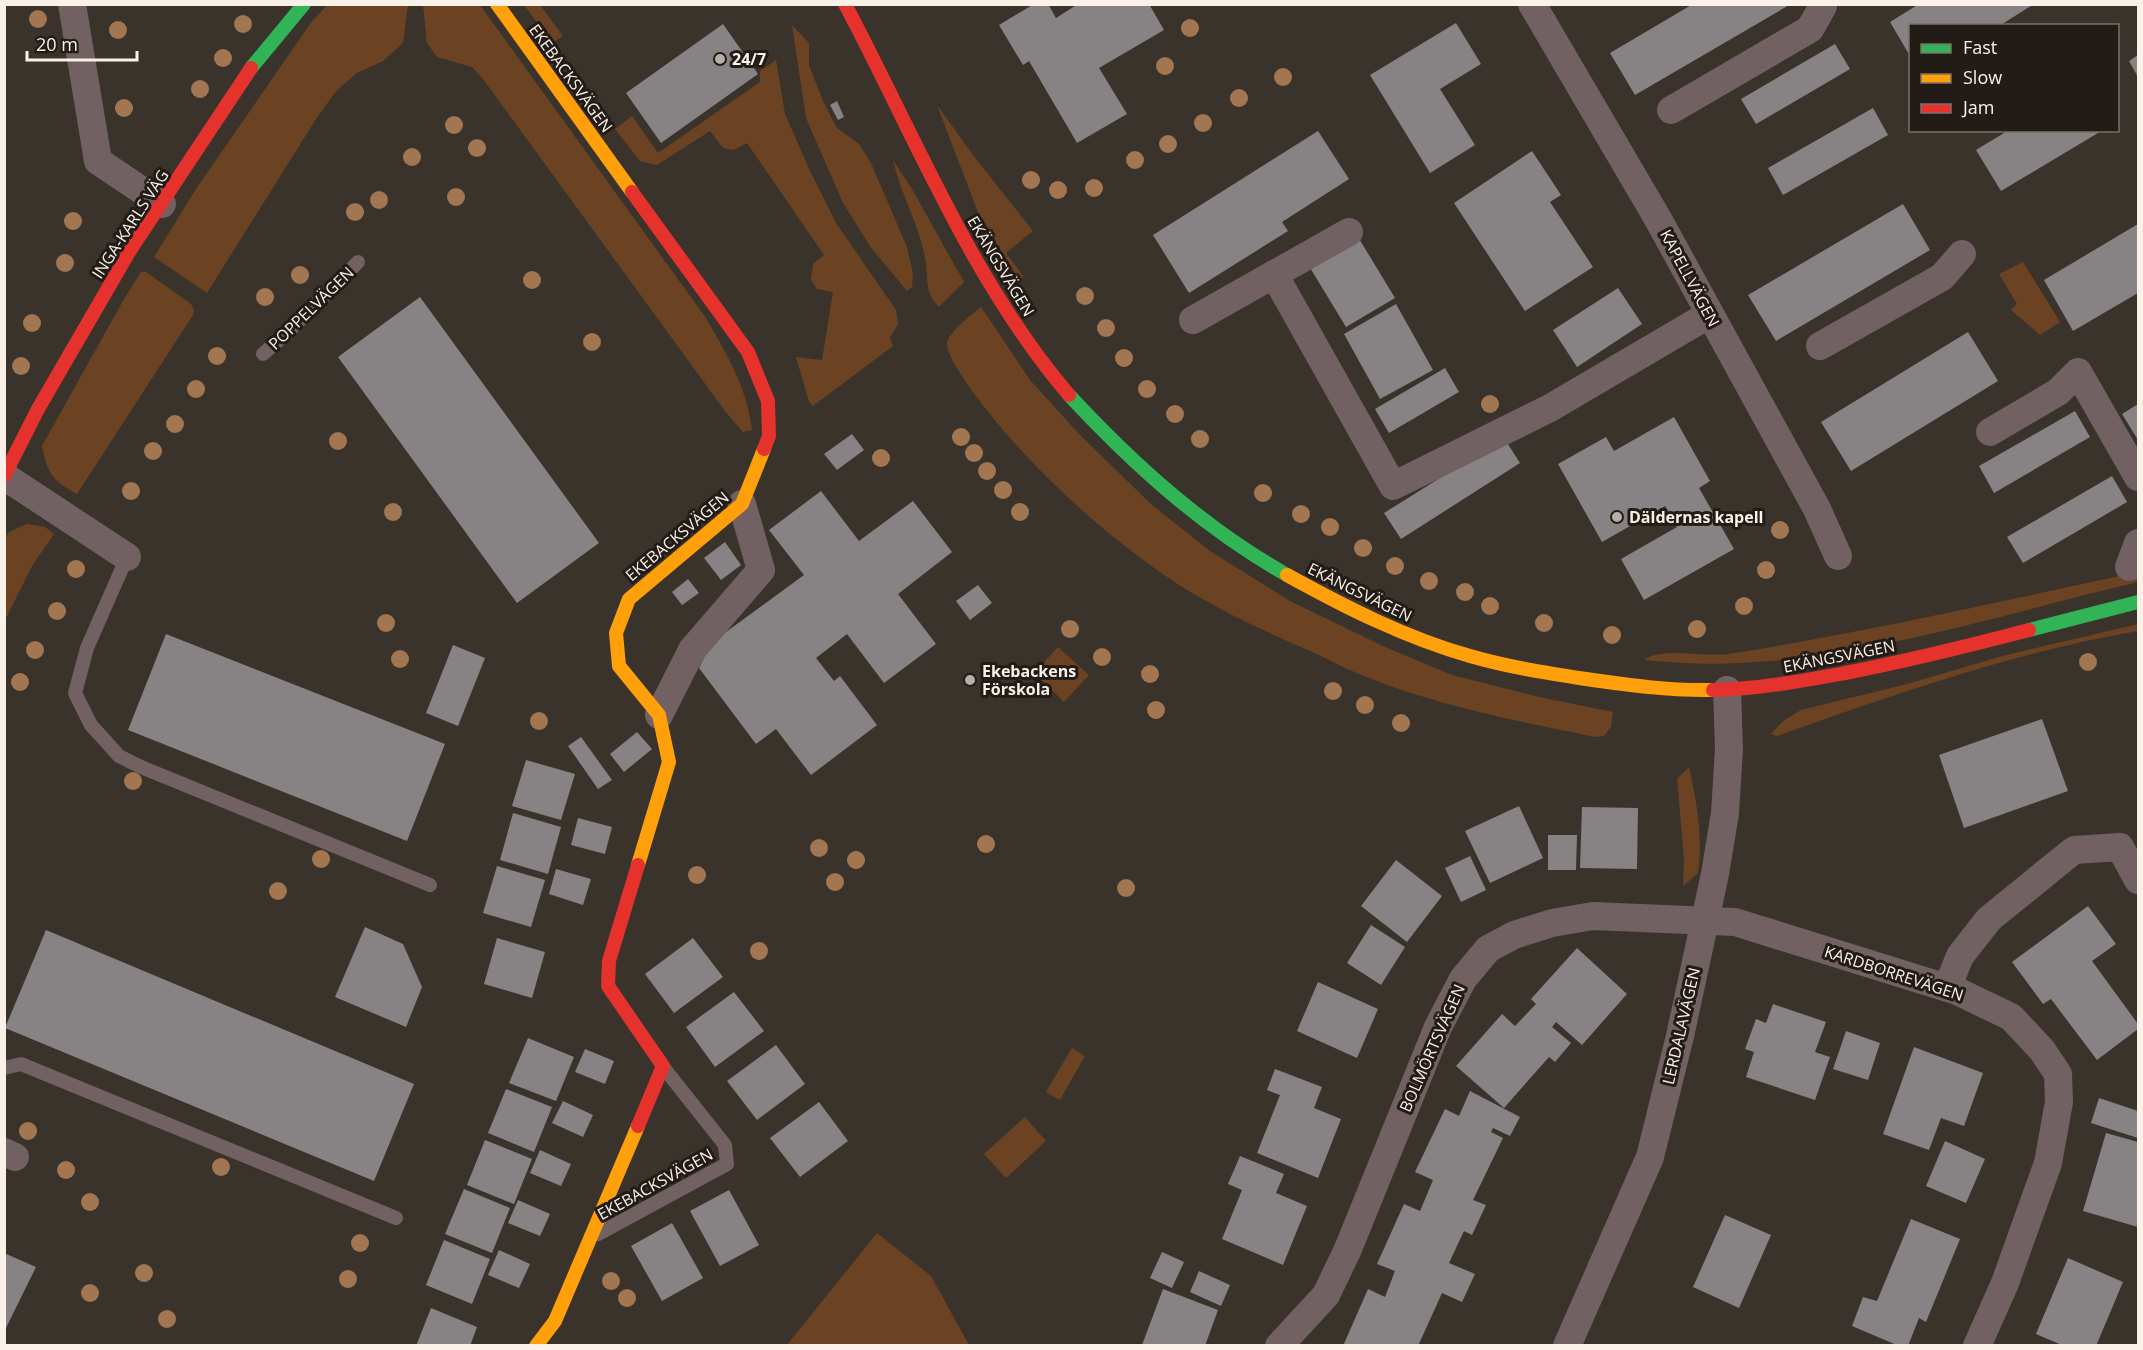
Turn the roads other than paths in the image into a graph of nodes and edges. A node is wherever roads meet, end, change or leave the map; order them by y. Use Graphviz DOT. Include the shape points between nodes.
graph roads {
  1 [pos="72,4"];
  2 [pos="304,4"];
  3 [pos="497,4"];
  4 [pos="846,4"];
  5 [pos="1532,4"];
  6 [pos="1823,6"];
  7 [pos="1671,110"];
  8 [pos="162,204"];
  9 [pos="1349,232"];
  10 [pos="1962,254"];
  11 [pos="358,262"];
  12 [pos="1274,274"];
  13 [pos="1710,314"];
  14 [pos="1193,320"];
  15 [pos="1820,346"];
  16 [pos="263,354"];
  17 [pos="1990,432"];
  18 [pos="4,476"];
  19 [pos="2139,477"];
  20 [pos="742,504"];
  21 [pos="1838,556"];
  22 [pos="127,557"];
  23 [pos="2139,602"];
  24 [pos="1727,690"];
  25 [pos="659,715"];
  26 [pos="2139,880"];
  27 [pos="430,885"];
  28 [pos="1705,921"];
  29 [pos="1947,988"];
  30 [pos="663,1066"];
  31 [pos="4,1068"];
  32 [pos="396,1218"];
  33 [pos="589,1239"];
  34 [pos="536,1346"];
  35 [pos="1279,1346"];
  36 [pos="1567,1346"];
  37 [pos="1977,1346"];
  1 -- 8 [label="street" via="99,161"];
  2 -- 8 [label="street, INGA-KARLS VÄG" via="252,66"];
  3 -- 20 [label="street, EKEBACKSVÄGEN" via="748,352 768,401 769,436"];
  4 -- 24 [label="street, EKÄNGSVÄGEN" via="966,243 1027,341 1084,412 1137,466 1214,530 1291,577 1379,623 1457,652 1629,686"];
  5 -- 13 [label="street, KAPELLVÄGEN"];
  6 -- 7 [label="street" via="1810,29"];
  8 -- 18 [label="street, INGA-KARLS VÄG" via="123,261"];
  9 -- 12 [label="street"];
  10 -- 15 [label="street" via="1942,277"];
  11 -- 16 [label="lane, POPPELVÄGEN"];
  12 -- 13 [label="street" via="1394,486 1550,408"];
  12 -- 14 [label="street"];
  13 -- 21 [label="street, KAPELLVÄGEN" via="1817,509"];
  17 -- 19 [label="street" via="2058,392 2078,372"];
  18 -- 22 [label="street"];
  20 -- 25 [label="street" via="761,570 692,650"];
  20 -- 25 [label="street, EKEBACKSVÄGEN" via="629,599 616,633 619,666"];
  22 -- 27 [label="lane" via="87,648 75,693 91,725 119,756"];
  23 -- 24 [label="street, EKÄNGSVÄGEN" via="1889,665"];
  24 -- 28 [label="street, LERDALAVÄGEN" via="1725,813"];
  25 -- 30 [label="street, EKEBACKSVÄGEN" via="669,762 609,961 608,986"];
  26 -- 29 [label="street" via="2120,847 2074,850 1989,919 1960,956"];
  28 -- 29 [label="street, KARDBORREVÄGEN" via="1736,922"];
  28 -- 35 [label="street, BOLMÖRTSVÄGEN" via="1593,916 1552,923 1514,935 1488,949 1462,979 1438,1028 1326,1295"];
  28 -- 36 [label="street, LERDALAVÄGEN" via="1650,1157"];
  29 -- 37 [label="street, KARDBORREVÄGEN" via="2011,1017 2058,1074 2059,1102 2048,1163 2005,1283"];
  30 -- 33 [label="street, EKEBACKSVÄGEN"];
  30 -- 33 [label="lane, EKEBACKSVÄGEN" via="725,1145 727,1164"];
  31 -- 32 [label="lane" via="21,1065"];
  33 -- 34 [label="street, EKEBACKSVÄGEN" via="555,1321"];
}
